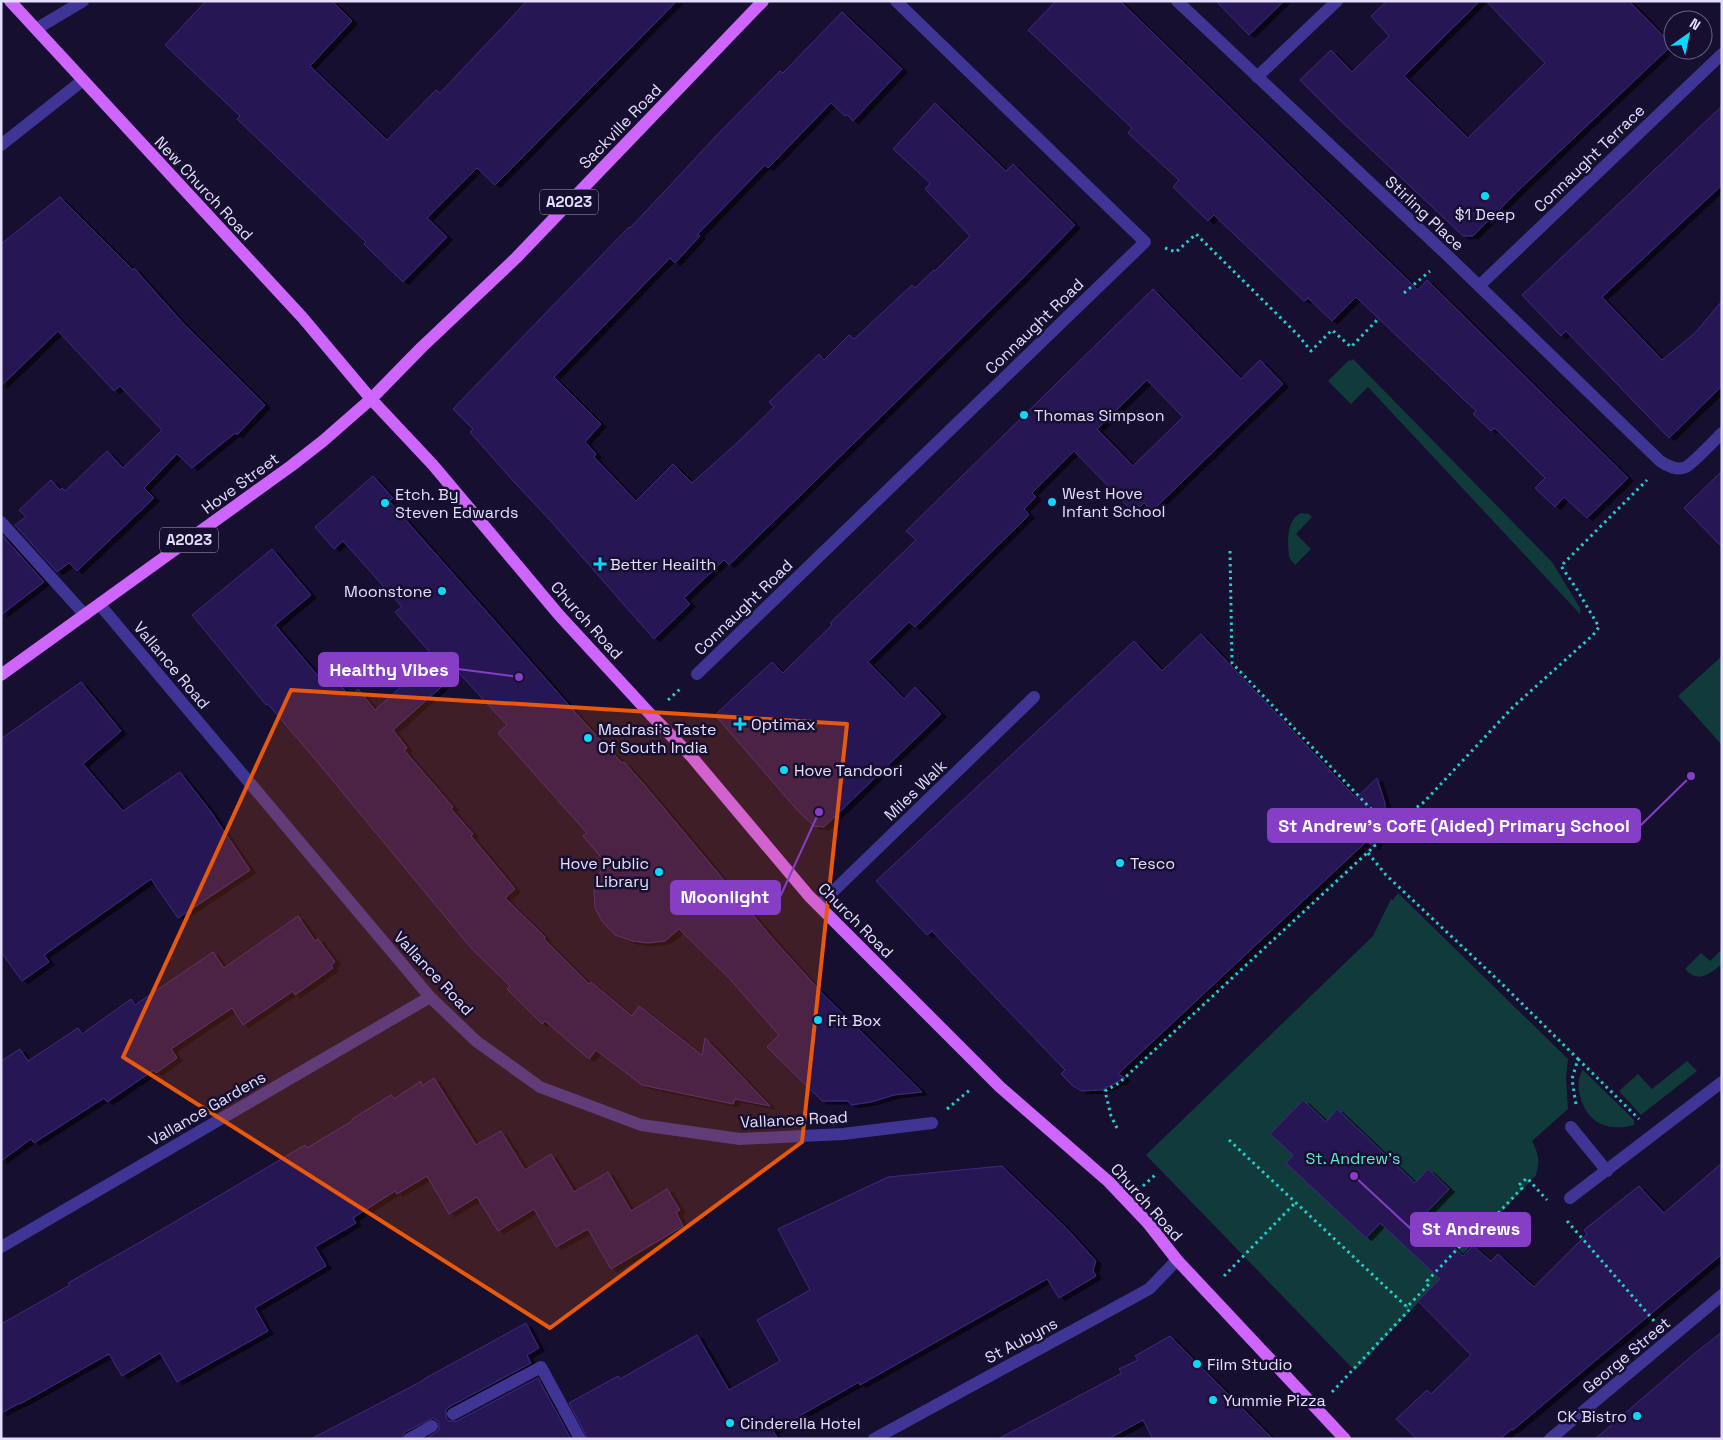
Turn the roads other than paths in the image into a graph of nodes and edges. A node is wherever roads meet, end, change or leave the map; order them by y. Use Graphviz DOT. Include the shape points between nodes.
graph roads {
  1 [pos="10,1"];
  2 [pos="83,1"];
  3 [pos="763,1"];
  4 [pos="896,1"];
  5 [pos="1177,1"];
  6 [pos="1338,1"];
  7 [pos="36,29"];
  8 [pos="1722,54"];
  9 [pos="1257,77"];
  10 [pos="82,81"];
  11 [pos="1,145"];
  12 [pos="1479,286"];
  13 [pos="371,399"];
  14 [pos="1722,433"];
  15 [pos="1,522"];
  16 [pos="100,605"];
  17 [pos="85,615"];
  18 [pos="697,674"];
  19 [pos="1,675"];
  20 [pos="1034,698"];
  21 [pos="819,905"];
  22 [pos="430,997"];
  23 [pos="1722,1082"];
  24 [pos="932,1123"];
  25 [pos="1570,1127"];
  26 [pos="1607,1171"];
  27 [pos="1570,1198"];
  28 [pos="1,1247"];
  29 [pos="1177,1260"];
  30 [pos="1722,1295"];
  31 [pos="453,1414"];
  32 [pos="432,1426"];
  33 [pos="408,1439"];
  34 [pos="580,1439"];
  35 [pos="874,1439"];
  36 [pos="1346,1439"];
  37 [pos="1550,1439"];
  1 -- 7 [label="main road, New Church Road"];
  2 -- 7 [label="street"];
  3 -- 13 [label="main road, Sackville Road / A2023" via="516,258"];
  4 -- 18 [label="street, Connaught Road" via="1145,242"];
  5 -- 9 [label="street, Stirling Place"];
  6 -- 9 [label="street"];
  7 -- 10 [label="main road, New Church Road"];
  8 -- 12 [label="street, Connaught Terrace"];
  9 -- 12 [label="street, Stirling Place"];
  10 -- 11 [label="street"];
  10 -- 13 [label="main road, New Church Road" via="302,317"];
  12 -- 14 [label="street, Stirling Place" via="1663,463 1678,468 1687,466"];
  13 -- 16 [label="main road, Hove Street / A2023" via="298,461"];
  13 -- 21 [label="main road, Church Road" via="433,465 559,615 692,756"];
  15 -- 17 [label="street"];
  16 -- 17 [label="main road, Hove Street / A2023"];
  16 -- 22 [label="street, Vallance Road"];
  17 -- 19 [label="main road, Hove Street / A2023"];
  20 -- 21 [label="street, Miles Walk"];
  21 -- 29 [label="main road, Church Road" via="988,1075 1109,1182"];
  22 -- 24 [label="street, Vallance Road" via="476,1040 540,1087 640,1125 740,1139 843,1134"];
  22 -- 28 [label="street, Vallance Gardens"];
  23 -- 26 [label="street"];
  25 -- 26 [label="street"];
  26 -- 27 [label="street"];
  29 -- 35 [label="street, St Aubyns" via="1149,1289"];
  29 -- 36 [label="main road, Church Road"];
  30 -- 37 [label="street, George Street"];
  31 -- 34 [label="street" via="542,1367"];
  32 -- 33 [label="street"];
}
